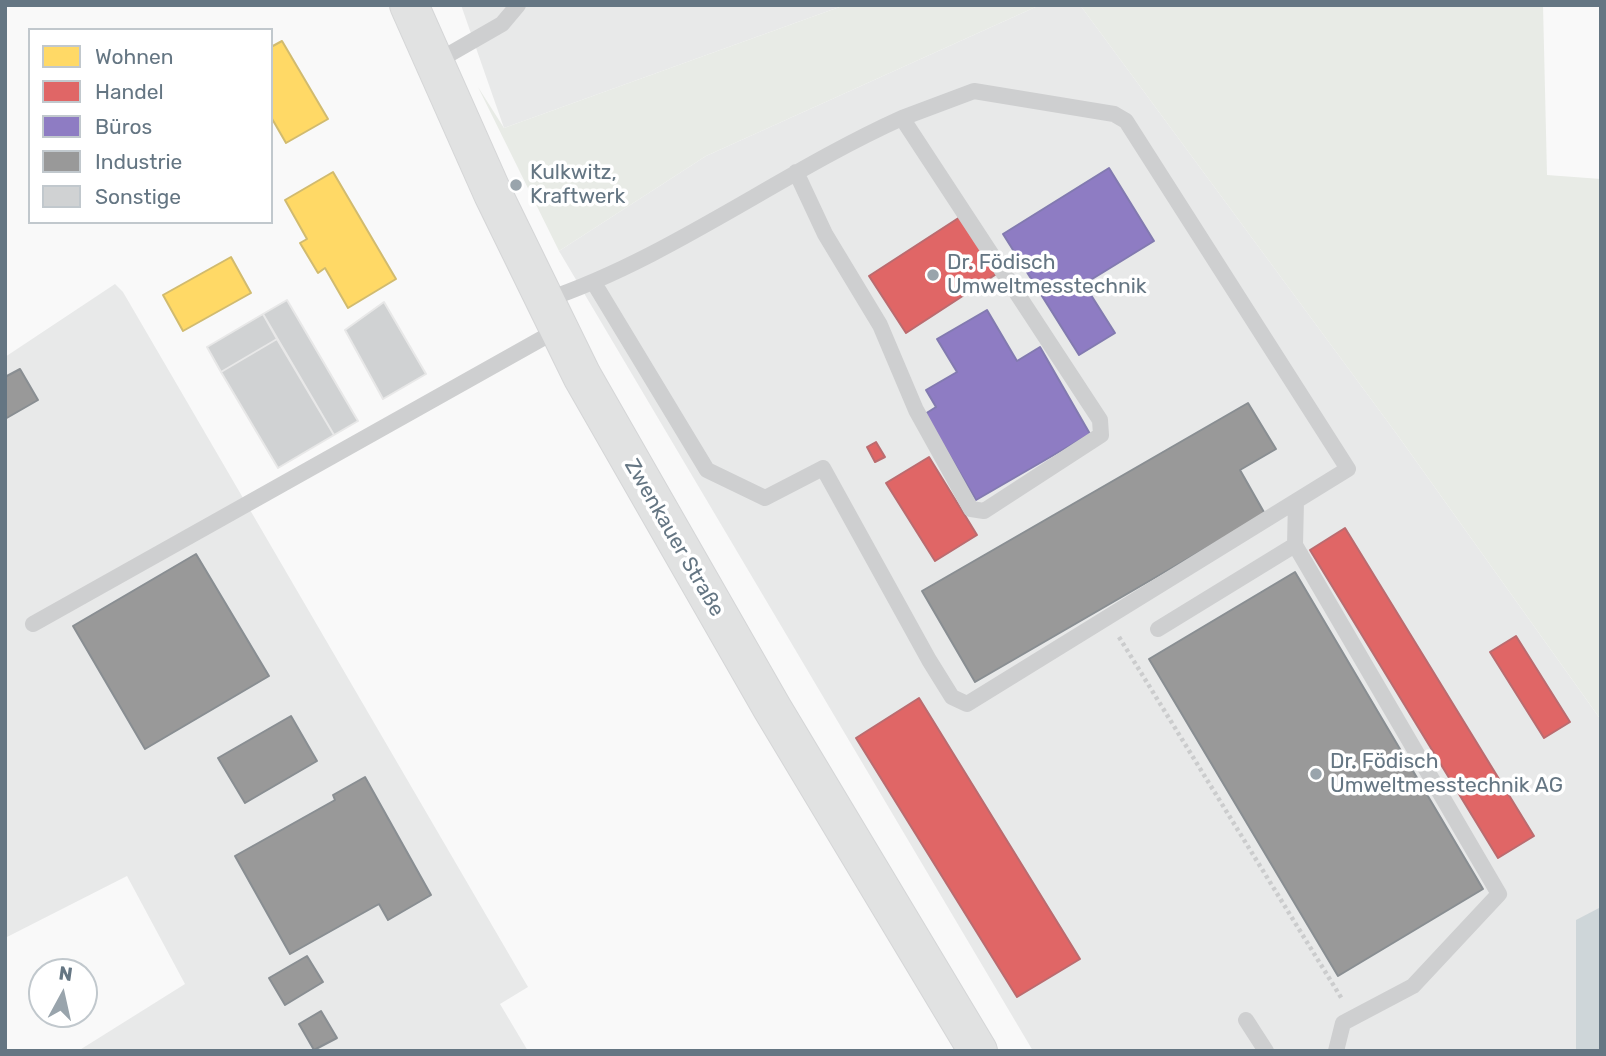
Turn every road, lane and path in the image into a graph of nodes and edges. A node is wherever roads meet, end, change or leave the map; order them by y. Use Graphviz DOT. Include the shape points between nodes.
graph roads {
  1 [pos="409,5"];
  2 [pos="518,5"];
  3 [pos="434,63"];
  4 [pos="902,118"];
  5 [pos="796,172"];
  6 [pos="594,283"];
  7 [pos="552,314"];
  8 [pos="1296,501"];
  9 [pos="1295,545"];
  10 [pos="1107,617"];
  11 [pos="33,624"];
  12 [pos="1158,629"];
  13 [pos="1354,1017"];
  14 [pos="1246,1020"];
  15 [pos="978,1051"];
  16 [pos="1266,1051"];
  17 [pos="1336,1051"];
  1 -- 3 [label="main road, Zwenkauer Straße"];
  2 -- 3 [label="lane" via="502,24"];
  3 -- 7 [label="main road, Zwenkauer Straße"];
  4 -- 5 [label="lane"];
  4 -- 5 [label="lane" via="1100,420 1101,435 984,511 971,509 916,410 880,325 825,234"];
  4 -- 8 [label="lane" via="974,91 1114,114 1126,121 1348,469"];
  5 -- 6 [label="lane"];
  6 -- 7 [label="lane"];
  6 -- 10 [label="lane" via="707,471 765,498 823,468 952,697 967,704"];
  7 -- 11 [label="lane"];
  7 -- 15 [label="main road, Zwenkauer Straße" via="680,550"];
  8 -- 9 [label="lane"];
  8 -- 10 [label="lane"];
  9 -- 12 [label="lane"];
  9 -- 13 [label="lane" via="1499,894 1413,986"];
  10 -- 13 [label="path"];
  13 -- 17 [label="lane" via="1343,1023"];
  14 -- 16 [label="lane"];
}
